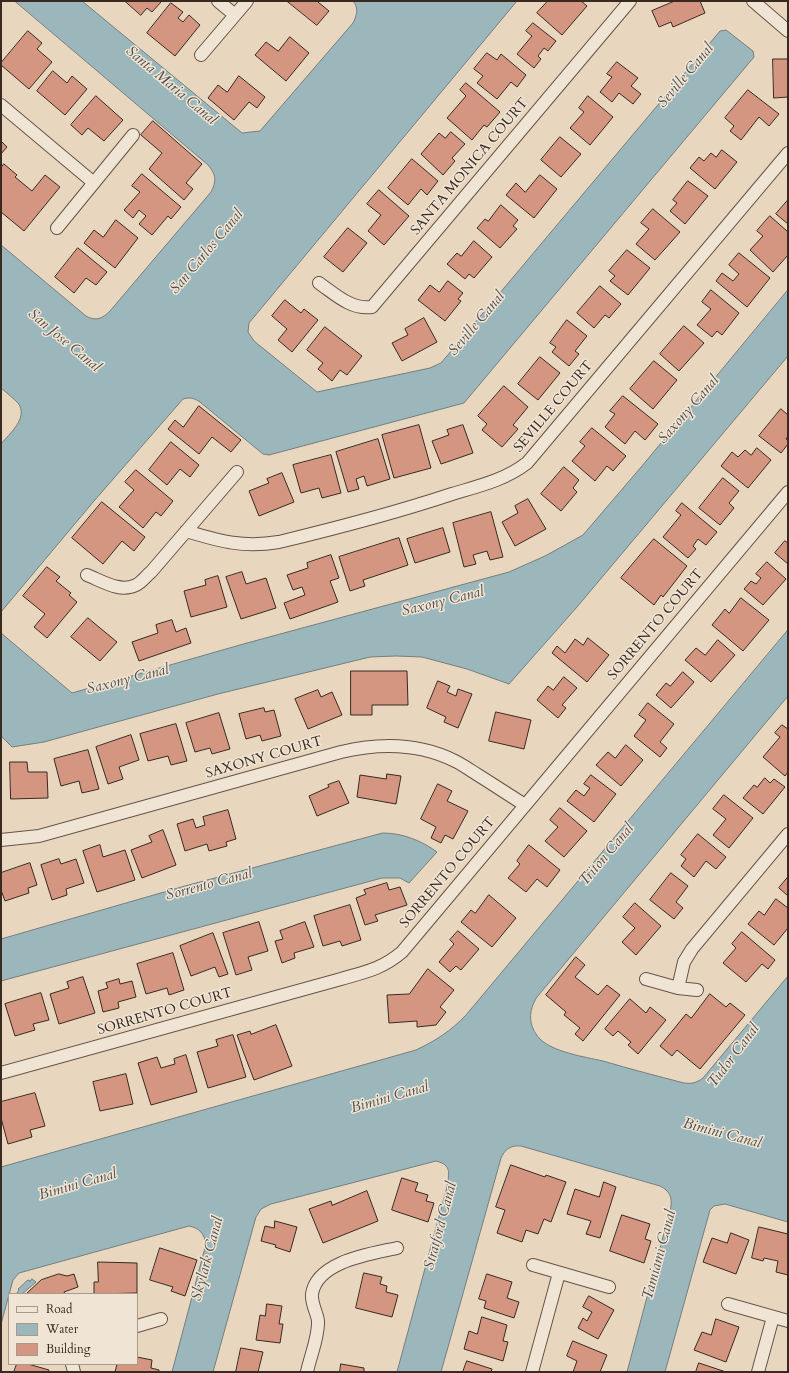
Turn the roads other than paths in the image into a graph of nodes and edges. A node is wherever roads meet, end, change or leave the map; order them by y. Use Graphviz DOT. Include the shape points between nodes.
graph roads {
  1 [pos="218,1"];
  2 [pos="247,1"];
  3 [pos="630,1"];
  4 [pos="753,1"];
  5 [pos="235,15"];
  6 [pos="788,31"];
  7 [pos="201,55"];
  8 [pos="1,105"];
  9 [pos="133,135"];
  10 [pos="788,153"];
  11 [pos="94,183"];
  12 [pos="56,228"];
  13 [pos="319,283"];
  14 [pos="237,472"];
  15 [pos="788,492"];
  16 [pos="186,531"];
  17 [pos="87,575"];
  18 [pos="525,805"];
  19 [pos="788,834"];
  20 [pos="1,840"];
  21 [pos="646,979"];
  22 [pos="678,988"];
  23 [pos="697,990"];
  24 [pos="1,1073"];
  25 [pos="397,1248"];
  26 [pos="533,1265"];
  27 [pos="559,1273"];
  28 [pos="609,1287"];
  29 [pos="728,1304"];
  30 [pos="773,1317"];
  31 [pos="161,1319"];
  32 [pos="788,1321"];
  33 [pos="138,1326"];
  34 [pos="306,1372"];
  35 [pos="532,1372"];
  36 [pos="758,1372"];
  1 -- 5 [label="street"];
  2 -- 5 [label="street"];
  3 -- 13 [label="street, SANTA MONICA COURT" via="372,307 363,308 345,302"];
  4 -- 6 [label="street"];
  5 -- 7 [label="street"];
  8 -- 11 [label="street"];
  9 -- 11 [label="street"];
  10 -- 16 [label="street, SEVILLE COURT" via="527,463 516,472 421,504 279,542 237,544"];
  11 -- 12 [label="street"];
  14 -- 16 [label="street"];
  15 -- 18 [label="street, SORRENTO COURT"];
  16 -- 17 [label="street" via="137,585 126,588 114,586"];
  18 -- 20 [label="street, SAXONY COURT" via="455,761 421,749 381,746 341,752 39,836"];
  18 -- 24 [label="street, SORRENTO COURT" via="402,952 379,968"];
  19 -- 22 [label="street" via="692,949 684,962"];
  21 -- 22 [label="street"];
  22 -- 23 [label="street"];
  25 -- 34 [label="street" via="342,1262 328,1270 315,1285 312,1300 318,1326"];
  26 -- 27 [label="street"];
  27 -- 28 [label="street"];
  27 -- 35 [label="street"];
  29 -- 30 [label="street"];
  30 -- 32 [label="street"];
  30 -- 36 [label="street"];
  31 -- 33 [label="street"];
}
